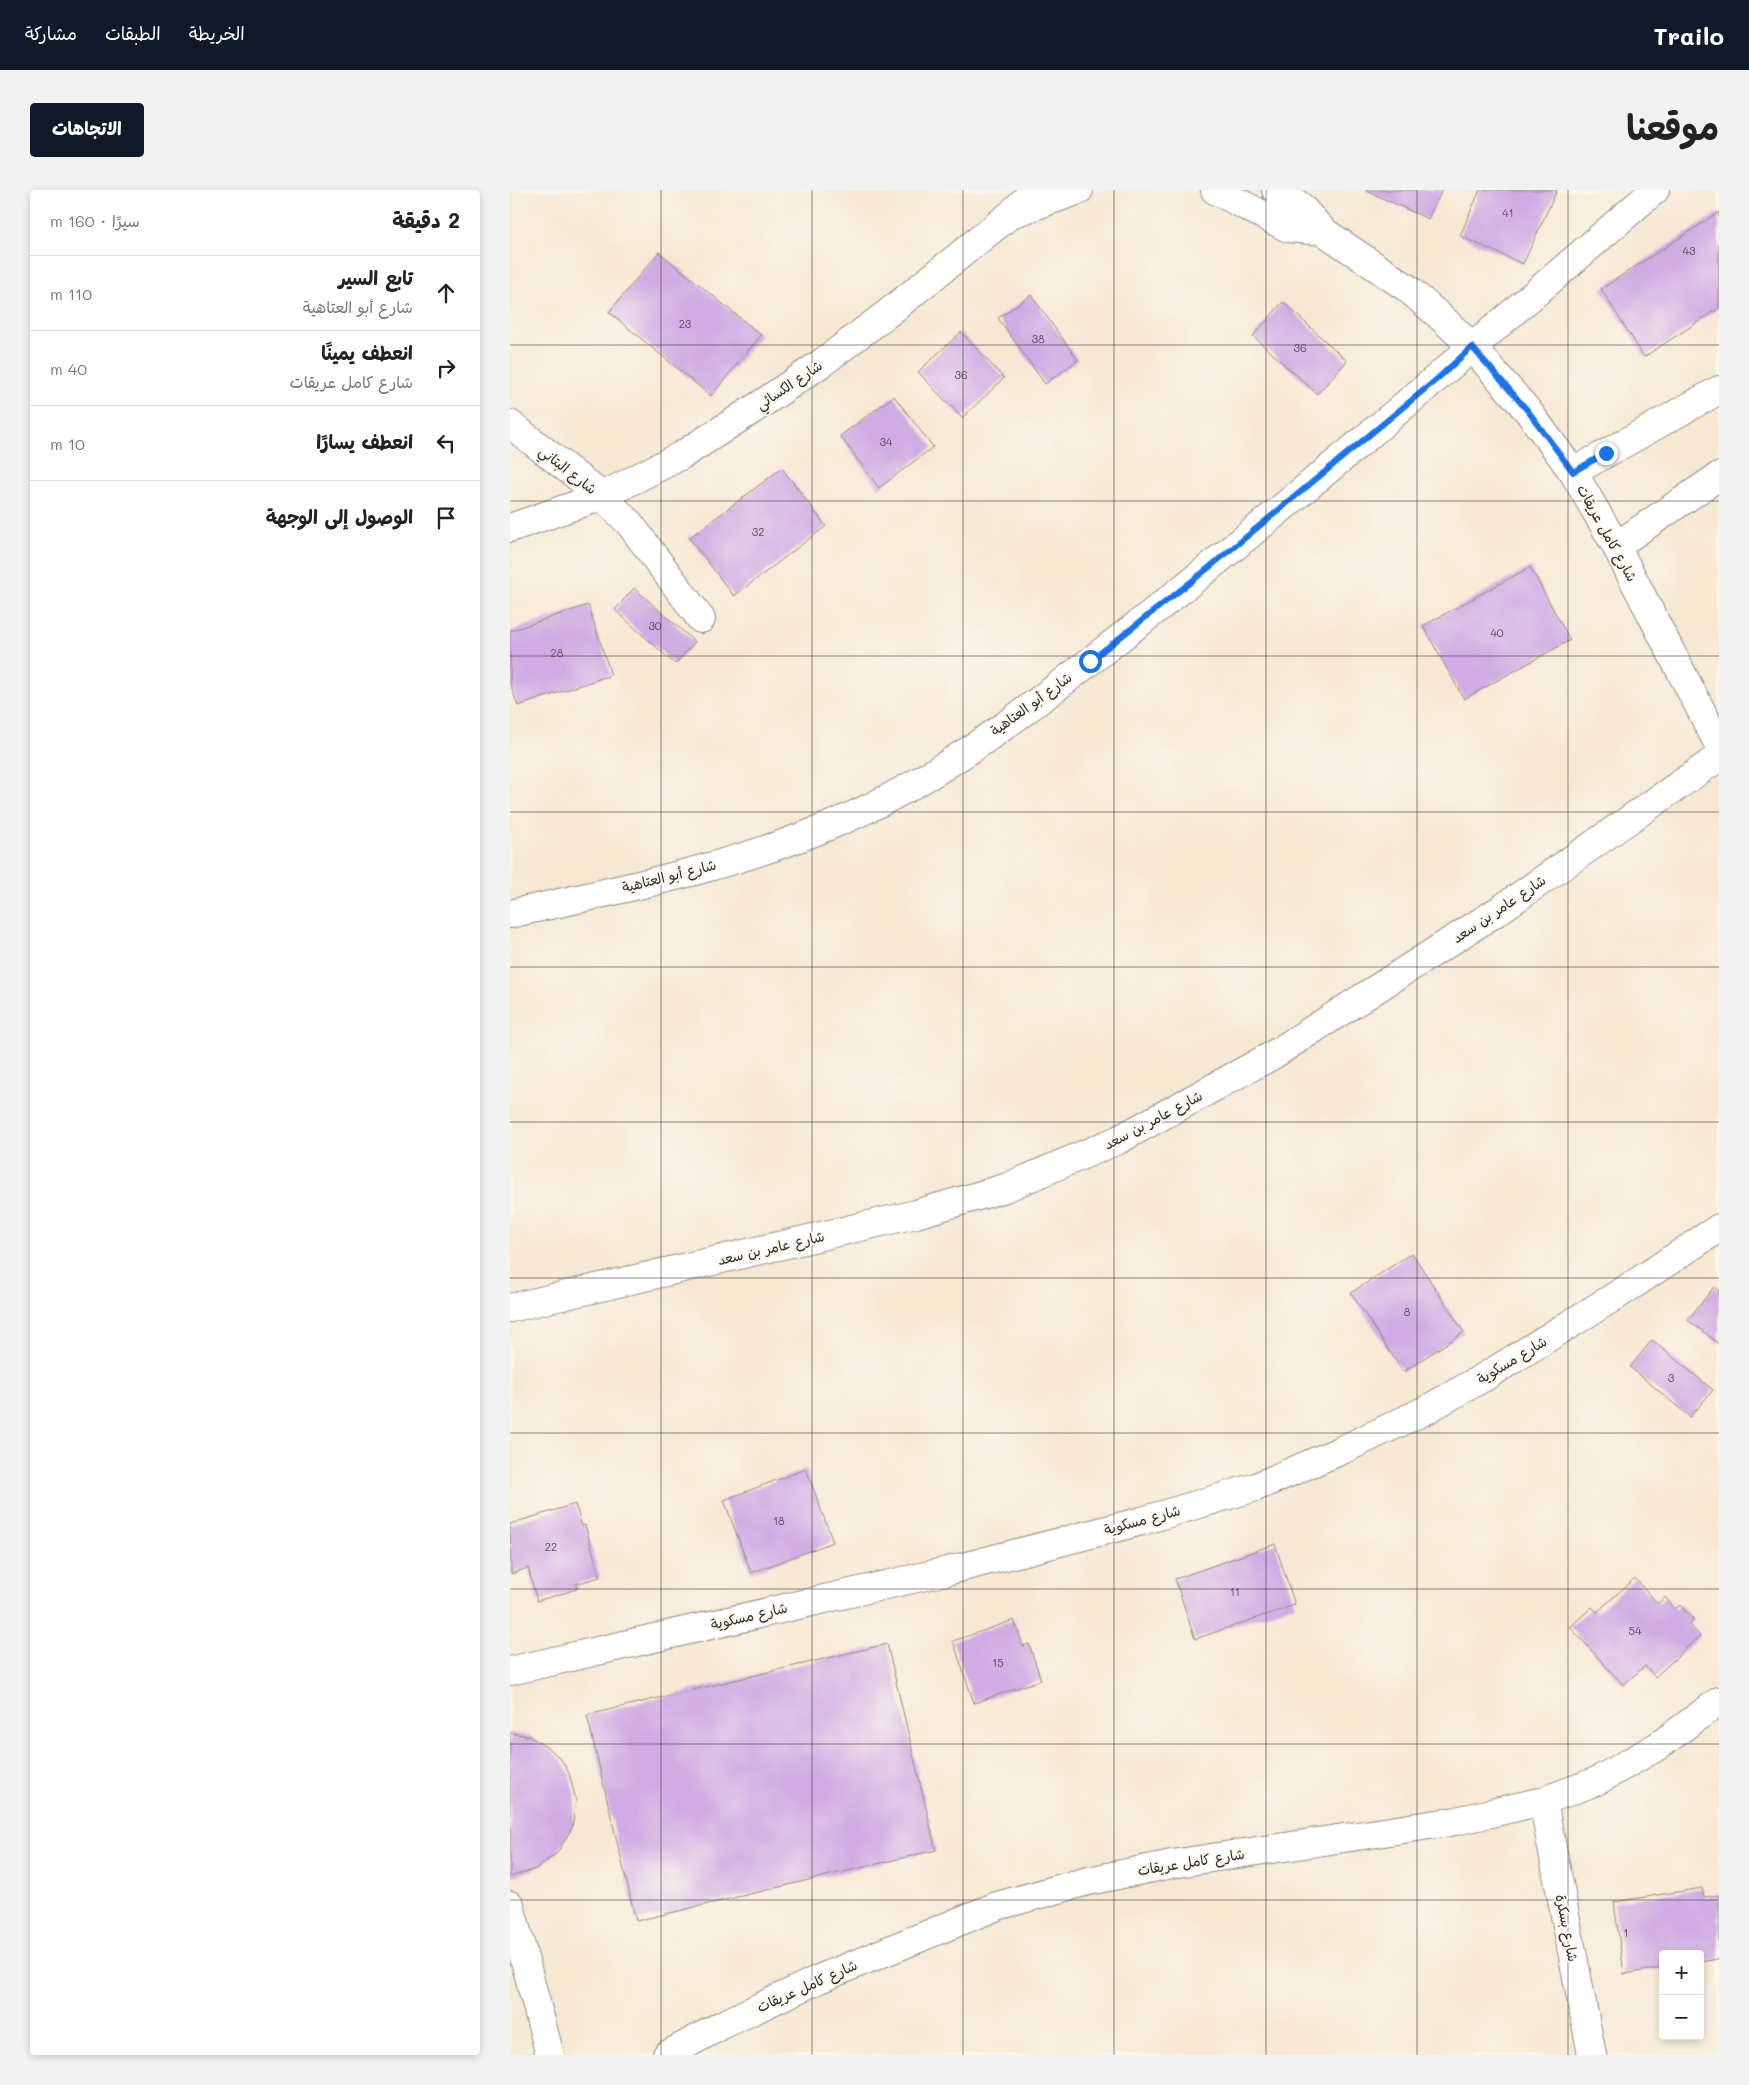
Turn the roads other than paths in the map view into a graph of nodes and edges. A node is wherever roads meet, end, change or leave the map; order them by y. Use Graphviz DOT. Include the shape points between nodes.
graph roads {
  1 [pos="1035,190"];
  2 [pos="1079,190"];
  3 [pos="1215,190"];
  4 [pos="1276,190"];
  5 [pos="1655,190"];
  6 [pos="1016,202"];
  7 [pos="1323,231"];
  8 [pos="1472,347"];
  9 [pos="1719,390"];
  10 [pos="510,424"];
  11 [pos="1573,472"];
  12 [pos="1719,476"];
  13 [pos="602,496"];
  14 [pos="510,528"];
  15 [pos="1616,546"];
  16 [pos="701,619"];
  17 [pos="1719,745"];
  18 [pos="1719,757"];
  19 [pos="510,914"];
  20 [pos="1719,1228"];
  21 [pos="510,1308"];
  22 [pos="510,1671"];
  23 [pos="1719,1701"];
  24 [pos="1543,1801"];
  25 [pos="510,1904"];
  26 [pos="550,2055"];
  27 [pos="667,2055"];
  28 [pos="1592,2055"];
  1 -- 6 [label="street, شارع الكسائي"];
  2 -- 6 [label="street"];
  3 -- 7 [label="street, شارع كامل عريقات" via="1288,228"];
  4 -- 7 [label="street, شارع كامل عريقات" via="1300,206"];
  5 -- 8 [label="street, شارع أبو العتاهية"];
  6 -- 13 [label="street, شارع الكسائي" via="823,362 682,455"];
  7 -- 8 [label="street, شارع كامل عريقات" via="1407,288"];
  8 -- 11 [label="street, شارع كامل عريقات" via="1528,411"];
  8 -- 19 [label="street, شارع أبو العتاهية" via="1206,570 1013,719 936,772 853,816 781,845 680,875"];
  9 -- 11 [label="street"];
  10 -- 13 [label="street, شارع البتاني"];
  11 -- 15 [label="street, شارع كامل عريقات"];
  12 -- 15 [label="street"];
  13 -- 14 [label="street, شارع الكسائي"];
  13 -- 16 [label="street, شارع البتاني" via="630,524"];
  15 -- 17 [label="street, شارع كامل عريقات"];
  18 -- 21 [label="street, شارع عامر بن سعد" via="1498,911 1282,1049 1118,1140 1005,1188 916,1214"];
  20 -- 22 [label="street, شارع مسكوية" via="1579,1319 1426,1410 1256,1487 1142,1521 948,1571"];
  23 -- 24 [label="street, شارع كامل عريقات" via="1658,1746 1605,1776"];
  24 -- 27 [label="street, شارع كامل عريقات" via="1456,1821 1172,1864 1088,1881 997,1906 819,1979"];
  24 -- 28 [label="street, شارع بسكرة"];
  25 -- 26 [label="street"];
}
